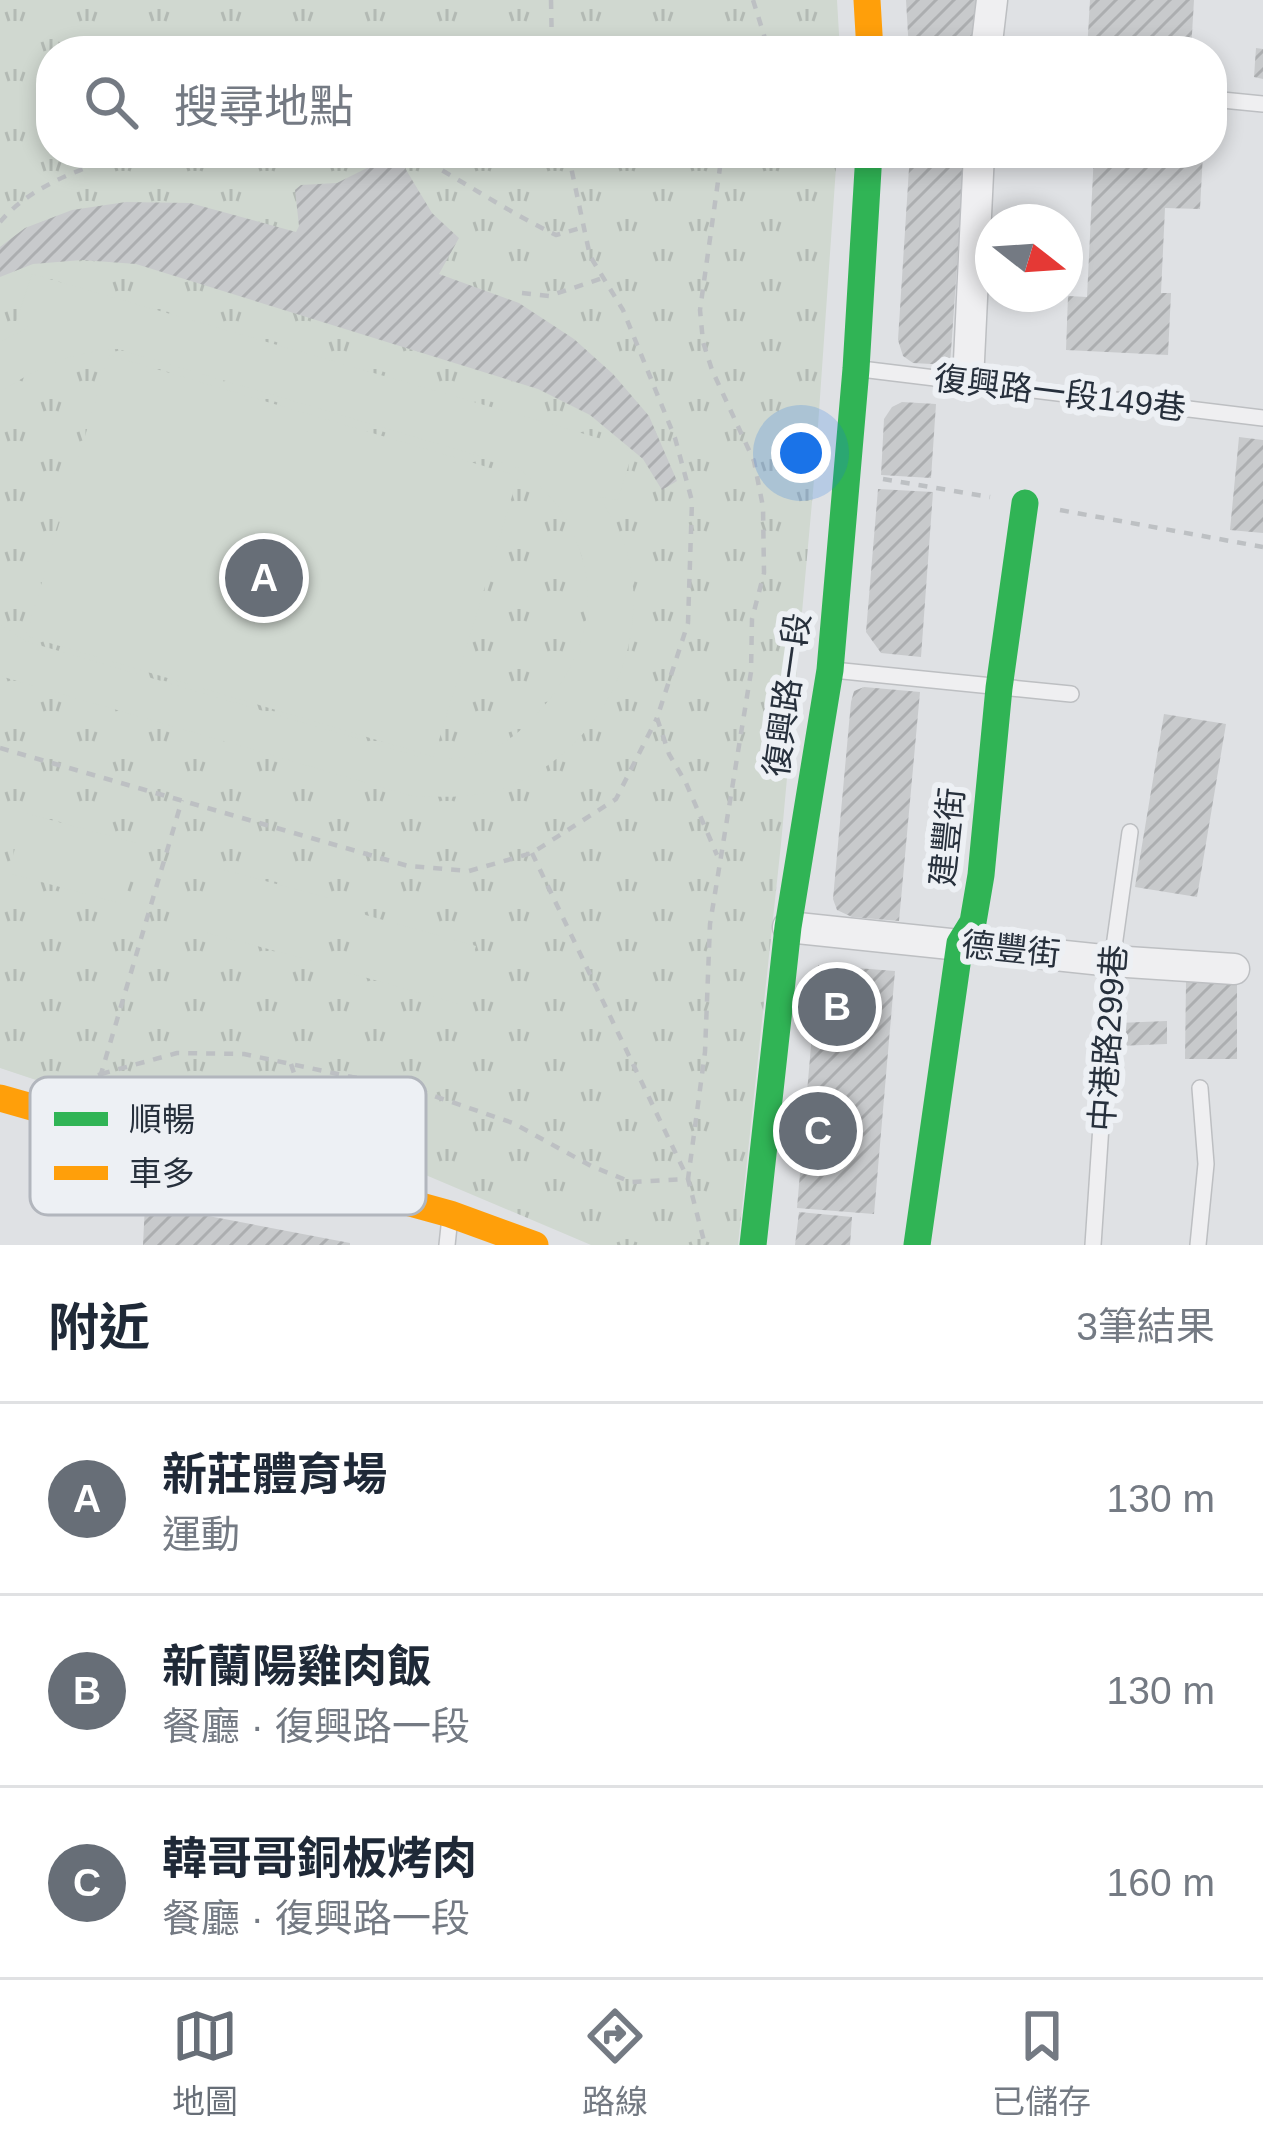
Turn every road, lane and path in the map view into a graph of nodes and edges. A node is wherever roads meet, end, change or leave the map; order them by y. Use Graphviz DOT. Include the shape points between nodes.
graph roads {
  1 [pos="551,0"];
  2 [pos="752,0"];
  3 [pos="867,0"];
  4 [pos="992,0"];
  5 [pos="552,36"];
  6 [pos="764,36"];
  7 [pos="869,36"];
  8 [pos="988,36"];
  9 [pos="1227,100"];
  10 [pos="1263,104"];
  11 [pos="84,168"];
  12 [pos="443,168"];
  13 [pos="571,168"];
  14 [pos="720,168"];
  15 [pos="868,168"];
  16 [pos="978,168"];
  17 [pos="0,222"];
  18 [pos="584,227"];
  19 [pos="603,278"];
  20 [pos="522,293"];
  21 [pos="856,369"];
  22 [pos="968,381"];
  23 [pos="1263,418"];
  24 [pos="1024,503"];
  25 [pos="830,670"];
  26 [pos="999,688"];
  27 [pos="1071,694"];
  28 [pos="657,718"];
  29 [pos="0,748"];
  30 [pos="182,800"];
  31 [pos="1130,832"];
  32 [pos="532,853"];
  33 [pos="719,860"];
  34 [pos="788,927"];
  35 [pos="960,943"];
  36 [pos="1112,961"];
  37 [pos="1234,969"];
  38 [pos="291,1064"];
  39 [pos="101,1074"];
  40 [pos="92,1077"];
  41 [pos="295,1077"];
  42 [pos="352,1077"];
  43 [pos="1200,1088"];
  44 [pos="426,1093"];
  45 [pos="0,1098"];
  46 [pos="30,1107"];
  47 [pos="688,1179"];
  48 [pos="426,1207"];
  49 [pos="450,1214"];
  50 [pos="447,1245"];
  51 [pos="535,1245"];
  52 [pos="706,1245"];
  53 [pos="753,1245"];
  54 [pos="917,1245"];
  55 [pos="1093,1245"];
  56 [pos="1198,1245"];
  1 -- 5 [label="path"];
  2 -- 6 [label="path"];
  3 -- 7 [label="street"];
  4 -- 8 [label="street"];
  9 -- 10 [label="lane"];
  11 -- 17 [label="path" via="14,205"];
  12 -- 18 [label="path" via="556,235"];
  13 -- 18 [label="path"];
  14 -- 33 [label="path" via="700,310 703,342 754,461 764,573"];
  15 -- 21 [label="street, 復興路一段"];
  16 -- 22 [label="street"];
  18 -- 19 [label="path"];
  19 -- 20 [label="path" via="550,296"];
  19 -- 28 [label="path" via="675,438 692,501 688,623"];
  21 -- 22 [label="lane, 復興路一段149巷"];
  21 -- 25 [label="street, 復興路一段"];
  22 -- 23 [label="lane, 復興路一段149巷"];
  24 -- 26 [label="street, 建豐街"];
  25 -- 26 [label="lane"];
  25 -- 34 [label="street, 復興路一段"];
  26 -- 27 [label="lane"];
  26 -- 35 [label="street, 建豐街" via="973,922"];
  28 -- 32 [label="path" via="616,799"];
  28 -- 33 [label="path"];
  29 -- 30 [label="path"];
  30 -- 32 [label="path" via="408,866 469,871"];
  30 -- 39 [label="path"];
  31 -- 36 [label="lane, 中港路299巷"];
  32 -- 47 [label="path"];
  33 -- 47 [label="path"];
  34 -- 35 [label="street, 德豐街"];
  34 -- 53 [label="street, 復興路一段"];
  35 -- 36 [label="street, 德豐街"];
  35 -- 54 [label="street, 建豐街"];
  36 -- 37 [label="street, 德豐街"];
  36 -- 55 [label="lane, 中港路299巷"];
  38 -- 39 [label="path" via="177,1053"];
  38 -- 41 [label="path"];
  38 -- 42 [label="path"];
  39 -- 40 [label="path"];
  43 -- 56 [label="lane" via="1206,1164"];
  44 -- 47 [label="path" via="513,1124 631,1182"];
  45 -- 46 [label="street"];
  47 -- 52 [label="path"];
  48 -- 49 [label="street"];
  49 -- 50 [label="lane"];
  49 -- 51 [label="street"];
}
